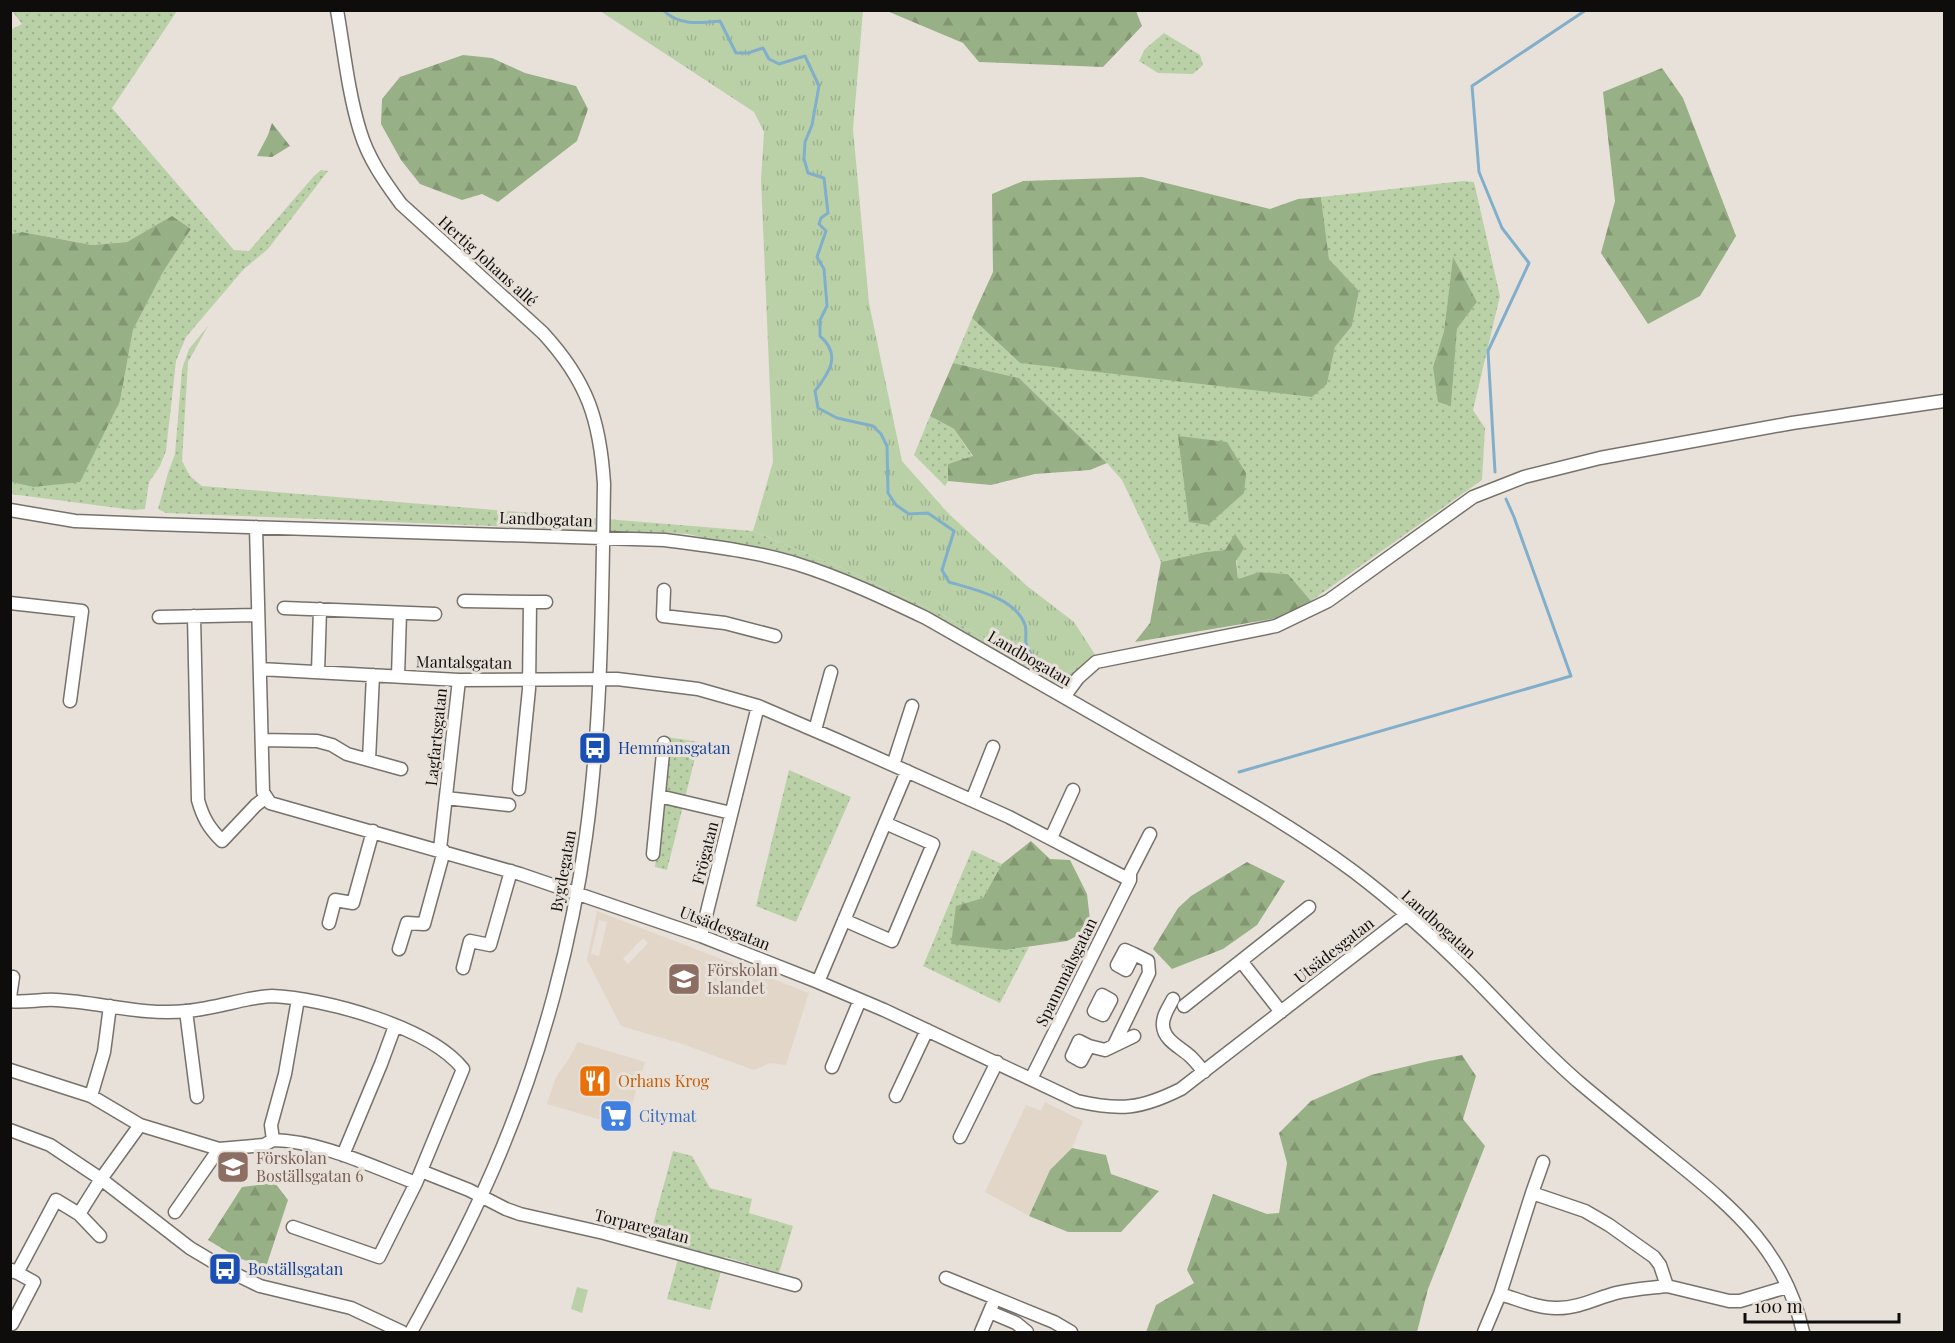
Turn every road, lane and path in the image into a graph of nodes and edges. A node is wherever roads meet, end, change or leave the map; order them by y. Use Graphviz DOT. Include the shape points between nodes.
graph roads {
  1 [pos="337,10"];
  2 [pos="1944,401"];
  3 [pos="10,510"];
  4 [pos="256,527"];
  5 [pos="603,537"];
  6 [pos="664,590"];
  7 [pos="464,601"];
  8 [pos="530,602"];
  9 [pos="546,602"];
  10 [pos="10,603"];
  11 [pos="284,608"];
  12 [pos="320,609"];
  13 [pos="400,613"];
  14 [pos="435,614"];
  15 [pos="258,615"];
  16 [pos="194,616"];
  17 [pos="159,617"];
  18 [pos="775,636"];
  19 [pos="260,669"];
  20 [pos="318,672"];
  21 [pos="831,672"];
  22 [pos="373,675"];
  23 [pos="398,676"];
  24 [pos="599,678"];
  25 [pos="459,680"];
  26 [pos="529,680"];
  27 [pos="1064,697"];
  28 [pos="70,701"];
  29 [pos="758,706"];
  30 [pos="912,706"];
  31 [pos="815,730"];
  32 [pos="262,740"];
  33 [pos="664,743"];
  34 [pos="993,747"];
  35 [pos="369,760"];
  36 [pos="893,765"];
  37 [pos="401,769"];
  38 [pos="907,771"];
  39 [pos="519,789"];
  40 [pos="1073,790"];
  41 [pos="658,796"];
  42 [pos="265,798"];
  43 [pos="446,798"];
  44 [pos="972,800"];
  45 [pos="509,805"];
  46 [pos="731,813"];
  47 [pos="885,823"];
  48 [pos="373,831"];
  49 [pos="1150,834"];
  50 [pos="1051,838"];
  51 [pos="442,850"];
  52 [pos="653,854"];
  53 [pos="511,871"];
  54 [pos="1130,880"];
  55 [pos="577,892"];
  56 [pos="1309,907"];
  57 [pos="1406,915"];
  58 [pos="844,920"];
  59 [pos="329,923"];
  60 [pos="701,936"];
  61 [pos="399,949"];
  62 [pos="1134,954"];
  63 [pos="1241,961"];
  64 [pos="463,968"];
  65 [pos="13,977"];
  66 [pos="818,982"];
  67 [pos="10,999"];
  68 [pos="298,999"];
  69 [pos="860,1000"];
  70 [pos="1111,1000"];
  71 [pos="110,1006"];
  72 [pos="1131,1010"];
  73 [pos="186,1011"];
  74 [pos="1281,1012"];
  75 [pos="395,1026"];
  76 [pos="927,1030"];
  77 [pos="1134,1036"];
  78 [pos="1114,1045"];
  79 [pos="1089,1046"];
  80 [pos="997,1062"];
  81 [pos="832,1067"];
  82 [pos="10,1070"];
  83 [pos="1204,1072"];
  84 [pos="1031,1079"];
  85 [pos="91,1096"];
  86 [pos="896,1096"];
  87 [pos="197,1097"];
  88 [pos="140,1125"];
  89 [pos="10,1130"];
  90 [pos="960,1137"];
  91 [pos="273,1140"];
  92 [pos="219,1149"];
  93 [pos="343,1155"];
  94 [pos="1543,1162"];
  95 [pos="419,1177"];
  96 [pos="101,1179"];
  97 [pos="1532,1193"];
  98 [pos="481,1197"];
  99 [pos="175,1212"];
  100 [pos="79,1214"];
  101 [pos="293,1227"];
  102 [pos="99,1236"];
  103 [pos="14,1273"];
  104 [pos="946,1278"];
  105 [pos="795,1286"];
  106 [pos="1667,1286"];
  107 [pos="1787,1287"];
  108 [pos="1500,1294"];
  109 [pos="995,1297"];
  110 [pos="990,1312"];
  111 [pos="10,1323"];
  112 [pos="402,1332"];
  113 [pos="411,1332"];
  114 [pos="981,1332"];
  115 [pos="1027,1332"];
  116 [pos="1071,1332"];
  117 [pos="1484,1332"];
  118 [pos="1803,1332"];
  1 -- 5 [label="street, Hertig Johans allé" via="360,132 385,182 418,221 543,333 580,382 597,425 603,455"];
  2 -- 27 [label="street" via="1792,423 1600,458 1524,477 1473,497 1328,601 1276,626 1095,662"];
  3 -- 4 [label="street, Landbogatan" via="75,521"];
  4 -- 5 [label="street, Landbogatan"];
  4 -- 15 [label="street"];
  5 -- 24 [label="street, Bygdegatan"];
  5 -- 27 [label="street, Landbogatan" via="713,546 795,563 841,579 926,618"];
  6 -- 18 [label="street" via="663,616 725,623"];
  7 -- 8 [label="street"];
  8 -- 9 [label="street"];
  8 -- 26 [label="street, Mantalsgatan"];
  10 -- 28 [label="street" via="86,611"];
  11 -- 12 [label="street"];
  12 -- 13 [label="street"];
  12 -- 20 [label="street"];
  13 -- 14 [label="street"];
  13 -- 23 [label="street, Mantalsgatan"];
  15 -- 16 [label="street"];
  15 -- 19 [label="street"];
  16 -- 17 [label="street"];
  16 -- 42 [label="street" via="198,800 206,823 225,844"];
  19 -- 20 [label="street, Mantalsgatan"];
  19 -- 32 [label="street"];
  20 -- 22 [label="street, Mantalsgatan"];
  21 -- 31 [label="street"];
  22 -- 23 [label="street, Mantalsgatan"];
  22 -- 35 [label="street"];
  23 -- 25 [label="street, Mantalsgatan"];
  24 -- 26 [label="street, Mantalsgatan"];
  24 -- 29 [label="street" via="689,687"];
  24 -- 55 [label="street, Bygdegatan" via="592,793"];
  25 -- 26 [label="street, Mantalsgatan"];
  25 -- 43 [label="street, Lagfartsgatan"];
  26 -- 39 [label="street, Mantalsgatan"];
  27 -- 57 [label="street, Landbogatan" via="1294,830"];
  29 -- 31 [label="street"];
  29 -- 46 [label="street, Frögatan"];
  30 -- 36 [label="street"];
  31 -- 36 [label="street"];
  32 -- 35 [label="street" via="317,741"];
  32 -- 42 [label="street"];
  33 -- 41 [label="street"];
  34 -- 44 [label="street"];
  35 -- 37 [label="street"];
  36 -- 38 [label="street"];
  38 -- 44 [label="street"];
  38 -- 47 [label="street"];
  40 -- 50 [label="street"];
  41 -- 46 [label="street, Frögatan"];
  41 -- 52 [label="street"];
  42 -- 48 [label="street" via="275,805"];
  43 -- 45 [label="street, Lagfartsgatan"];
  43 -- 51 [label="street, Lagfartsgatan"];
  44 -- 50 [label="street"];
  46 -- 60 [label="street, Frögatan"];
  47 -- 58 [label="street"];
  47 -- 58 [label="street" via="933,843 929,854 892,941"];
  48 -- 51 [label="street"];
  48 -- 59 [label="street" via="353,903 335,900"];
  49 -- 54 [label="street, Spannmålsgatan"];
  50 -- 54 [label="street"];
  51 -- 53 [label="street"];
  51 -- 61 [label="street" via="424,924 406,923"];
  53 -- 55 [label="street"];
  53 -- 64 [label="street" via="490,945 471,940"];
  54 -- 84 [label="street, Spannmålsgatan"];
  55 -- 60 [label="street, Utsädesgatan"];
  55 -- 98 [label="street, Bygdegatan" via="549,1012 504,1145"];
  56 -- 63 [label="street"];
  57 -- 74 [label="street, Utsädesgatan"];
  57 -- 107 [label="street, Landbogatan" via="1560,1066 1748,1224 1769,1251"];
  58 -- 66 [label="street"];
  60 -- 66 [label="street, Utsädesgatan"];
  62 -- 72 [label="street" via="1148,961 1149,968"];
  63 -- 74 [label="street"];
  63 -- 83 [label="street" via="1179,1002 1164,1017 1165,1034"];
  65 -- 67 [label="street"];
  66 -- 69 [label="street, Utsädesgatan"];
  67 -- 71 [label="street" via="20,1003 53,999"];
  68 -- 73 [label="street" via="270,996"];
  68 -- 75 [label="street" via="340,1007"];
  68 -- 91 [label="street" via="285,1074 271,1125"];
  69 -- 76 [label="street, Utsädesgatan"];
  69 -- 81 [label="street"];
  70 -- 72 [label="street"];
  71 -- 73 [label="street"];
  71 -- 85 [label="street" via="104,1052"];
  72 -- 78 [label="street"];
  73 -- 87 [label="street"];
  74 -- 83 [label="street, Utsädesgatan"];
  75 -- 93 [label="street"];
  75 -- 95 [label="street" via="422,1038 463,1069"];
  76 -- 80 [label="street, Utsädesgatan"];
  76 -- 86 [label="street"];
  77 -- 78 [label="street"];
  78 -- 79 [label="street" via="1105,1050"];
  80 -- 84 [label="street, Utsädesgatan"];
  80 -- 90 [label="street"];
  82 -- 85 [label="street"];
  83 -- 84 [label="street, Utsädesgatan" via="1164,1097 1119,1107 1077,1101"];
  85 -- 88 [label="street"];
  88 -- 92 [label="street"];
  88 -- 96 [label="street"];
  89 -- 96 [label="street" via="50,1145"];
  91 -- 92 [label="street" via="264,1145"];
  91 -- 93 [label="street" via="289,1140"];
  92 -- 99 [label="street"];
  93 -- 95 [label="street"];
  94 -- 97 [label="street"];
  95 -- 98 [label="street"];
  95 -- 101 [label="street" via="379,1257"];
  96 -- 100 [label="street"];
  96 -- 112 [label="street" via="190,1248 225,1269 260,1286 351,1308"];
  97 -- 106 [label="street" via="1585,1211 1609,1225 1654,1257"];
  97 -- 108 [label="street"];
  98 -- 105 [label="street, Torparegatan" via="520,1214 627,1238"];
  98 -- 113 [label="street, Bygdegatan"];
  100 -- 102 [label="street"];
  100 -- 103 [label="street" via="56,1200"];
  103 -- 111 [label="street" via="34,1282"];
  104 -- 109 [label="street"];
  106 -- 107 [label="street" via="1729,1301"];
  106 -- 108 [label="street" via="1614,1293 1573,1307 1556,1308"];
  107 -- 118 [label="street, Landbogatan"];
  108 -- 117 [label="street"];
  109 -- 110 [label="street"];
  109 -- 116 [label="street"];
  110 -- 114 [label="street"];
  110 -- 115 [label="street"];
}
